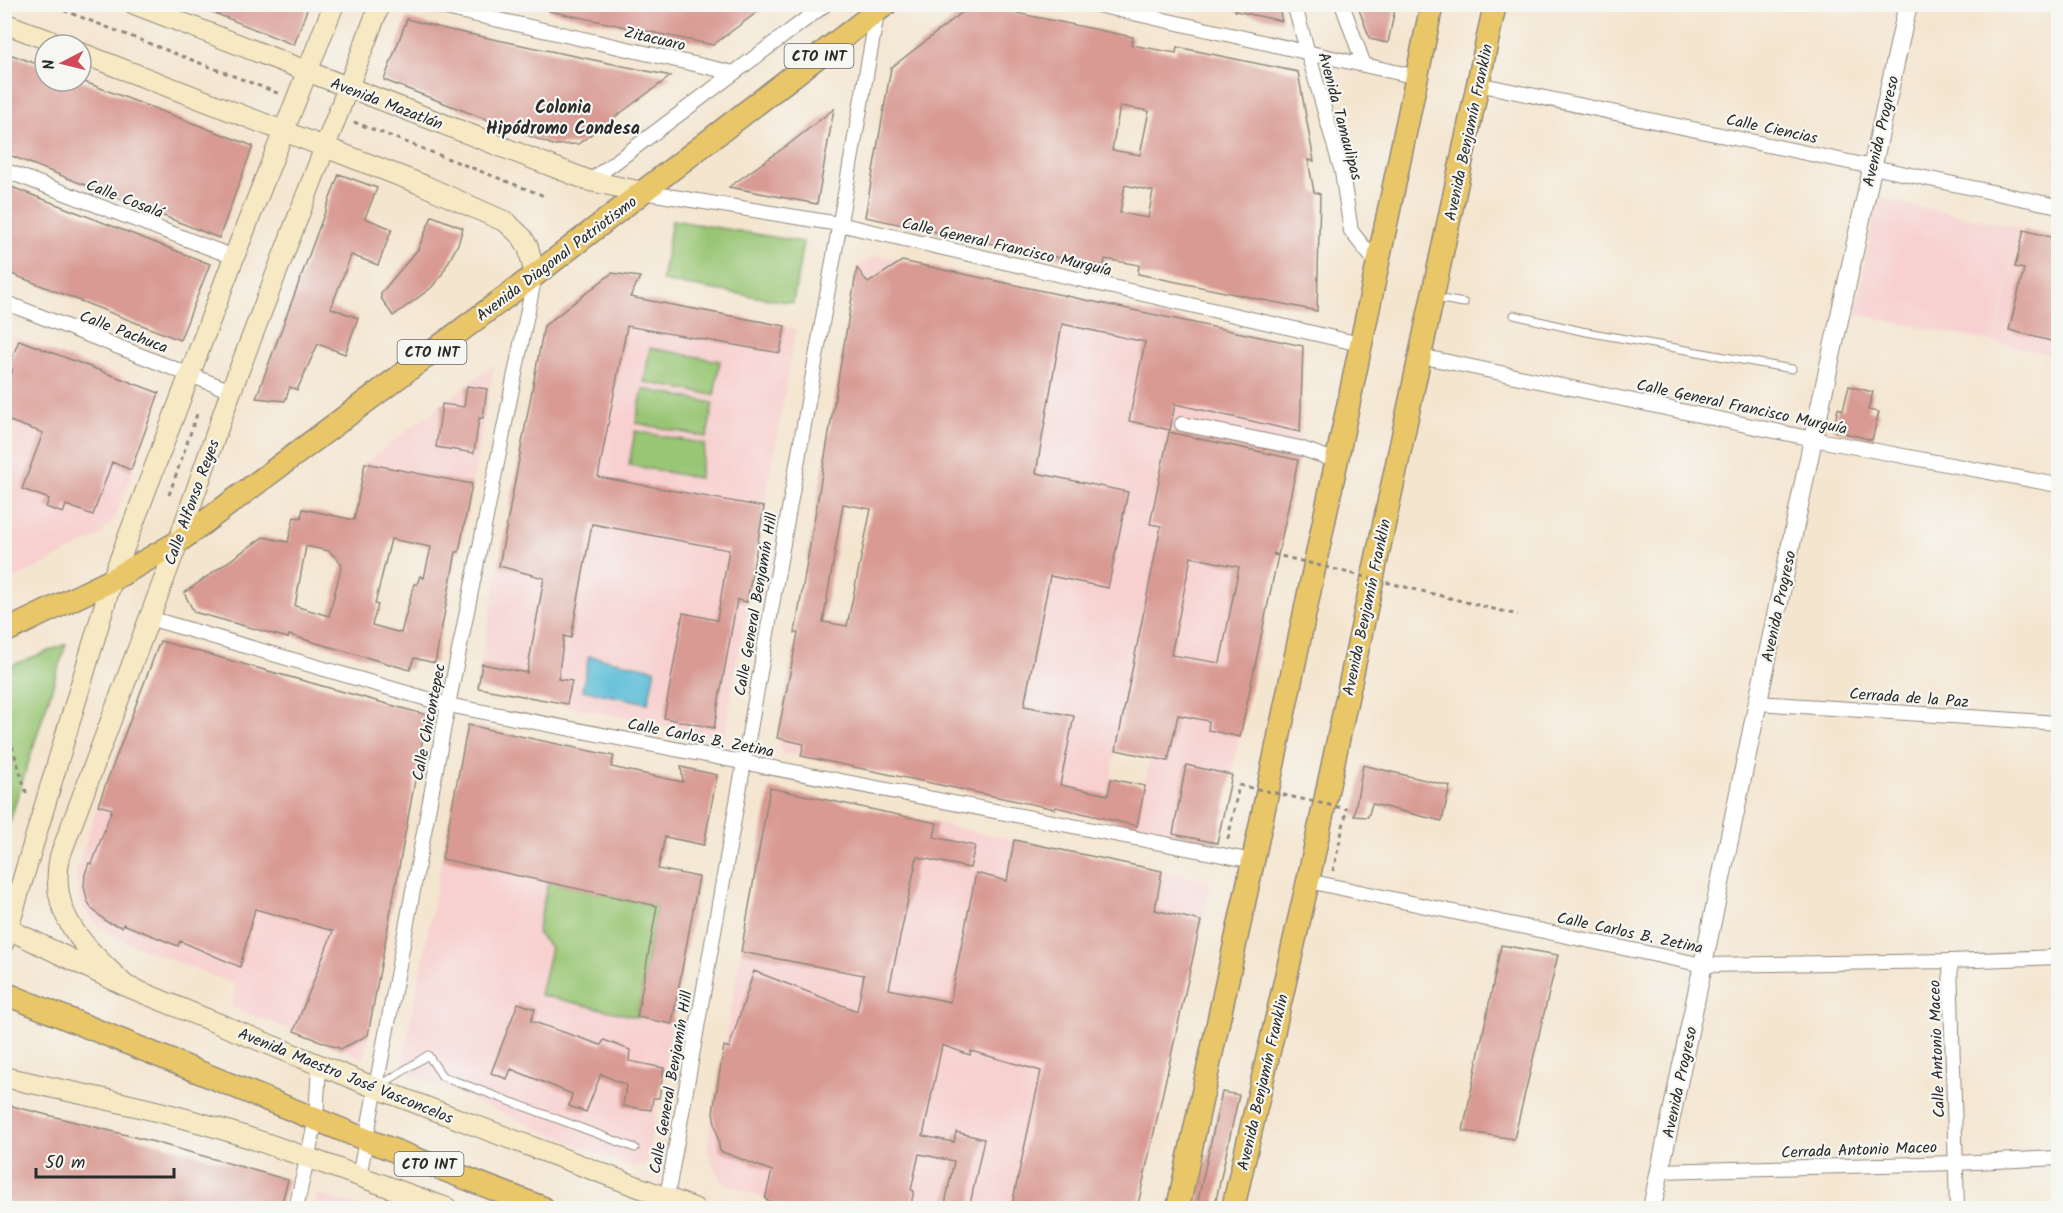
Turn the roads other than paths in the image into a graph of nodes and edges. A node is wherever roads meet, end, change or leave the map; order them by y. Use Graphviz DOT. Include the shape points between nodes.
graph roads {
  1 [pos="134,4"];
  2 [pos="334,4"];
  3 [pos="380,4"];
  4 [pos="428,4"];
  5 [pos="826,4"];
  6 [pos="1093,4"];
  7 [pos="1294,4"];
  8 [pos="1342,4"];
  9 [pos="1432,4"];
  10 [pos="1495,4"];
  11 [pos="1908,4"];
  12 [pos="881,6"];
  13 [pos="4,23"];
  14 [pos="33,34"];
  15 [pos="1307,53"];
  16 [pos="93,57"];
  17 [pos="1364,65"];
  18 [pos="308,72"];
  19 [pos="734,73"];
  20 [pos="1417,77"];
  21 [pos="1478,84"];
  22 [pos="348,88"];
  23 [pos="285,131"];
  24 [pos="326,146"];
  25 [pos="1871,166"];
  26 [pos="4,170"];
  27 [pos="590,181"];
  28 [pos="643,192"];
  29 [pos="2058,206"];
  30 [pos="839,224"];
  31 [pos="234,257"];
  32 [pos="1378,265"];
  33 [pos="535,276"];
  34 [pos="1433,297"];
  35 [pos="4,302"];
  36 [pos="1464,303"];
  37 [pos="1514,315"];
  38 [pos="1360,344"];
  39 [pos="1420,356"];
  40 [pos="1792,369"];
  41 [pos="190,374"];
  42 [pos="231,391"];
  43 [pos="1182,424"];
  44 [pos="1813,439"];
  45 [pos="1337,461"];
  46 [pos="2058,485"];
  47 [pos="178,542"];
  48 [pos="112,580"];
  49 [pos="149,618"];
  50 [pos="4,632"];
  51 [pos="1758,703"];
  52 [pos="448,705"];
  53 [pos="2058,723"];
  54 [pos="744,762"];
  55 [pos="1253,861"];
  56 [pos="1308,880"];
  57 [pos="6,932"];
  58 [pos="2058,957"];
  59 [pos="1950,961"];
  60 [pos="1703,966"];
  61 [pos="126,986"];
  62 [pos="4,993"];
  63 [pos="319,1065"];
  64 [pos="4,1077"];
  65 [pos="376,1088"];
  66 [pos="316,1119"];
  67 [pos="366,1140"];
  68 [pos="635,1148"];
  69 [pos="308,1157"];
  70 [pos="2058,1158"];
  71 [pos="1956,1163"];
  72 [pos="1660,1171"];
  73 [pos="359,1177"];
  74 [pos="665,1204"];
  75 [pos="296,1209"];
  76 [pos="447,1209"];
  77 [pos="543,1209"];
  78 [pos="694,1209"];
  79 [pos="1178,1209"];
  80 [pos="1233,1209"];
  81 [pos="1652,1209"];
  82 [pos="1958,1209"];
  1 -- 18 [label="main road, Avenida Mazatlán"];
  2 -- 18 [label="main road"];
  3 -- 22 [label="main road, Calle Alfonso Reyes"];
  4 -- 19 [label="street, Zitacuaro"];
  5 -- 19 [label="street"];
  6 -- 15 [label="street"];
  7 -- 15 [label="street, Avenida Tamaulipas"];
  8 -- 17 [label="street, Avenida Tamaulipas"];
  9 -- 20 [label="main road"];
  10 -- 21 [label="main road, Avenida Benjamín Franklin"];
  11 -- 25 [label="street, Avenida Progreso"];
  12 -- 28 [label="main road, Avenida Diagonal Patriotismo / CTO INT"];
  12 -- 30 [label="street, Calle General Benjamín Hill"];
  13 -- 14 [label="main road"];
  15 -- 17 [label="street"];
  15 -- 32 [label="street, Avenida Tamaulipas" via="1342,172 1352,231"];
  16 -- 23 [label="main road"];
  17 -- 20 [label="street"];
  18 -- 22 [label="main road, Avenida Mazatlán"];
  18 -- 23 [label="main road"];
  19 -- 27 [label="street"];
  20 -- 32 [label="main road"];
  21 -- 25 [label="street, Calle Ciencias"];
  21 -- 34 [label="main road, Avenida Benjamín Franklin"];
  22 -- 24 [label="main road, Calle Alfonso Reyes"];
  22 -- 27 [label="main road, Avenida Mazatlán"];
  23 -- 24 [label="main road"];
  23 -- 31 [label="main road"];
  24 -- 33 [label="main road" via="506,222 528,247"];
  24 -- 42 [label="main road, Calle Alfonso Reyes"];
  25 -- 29 [label="street, Calle Ciencias"];
  25 -- 44 [label="street, Avenida Progreso"];
  26 -- 31 [label="street, Calle Cosalá"];
  27 -- 28 [label="main road, Avenida Mazatlán"];
  28 -- 30 [label="street, Calle General Francisco Murguía"];
  28 -- 33 [label="main road, Avenida Diagonal Patriotismo / CTO INT"];
  30 -- 38 [label="street, Calle General Francisco Murguía"];
  30 -- 54 [label="street, Calle General Benjamín Hill"];
  31 -- 41 [label="main road"];
  32 -- 38 [label="main road"];
  33 -- 47 [label="main road, Avenida Diagonal Patriotismo / CTO INT"];
  33 -- 52 [label="street, Calle Chicontepec"];
  34 -- 36 [label="lane"];
  34 -- 39 [label="main road, Avenida Benjamín Franklin"];
  35 -- 41 [label="street, Calle Pachuca"];
  37 -- 40 [label="lane"];
  38 -- 45 [label="main road"];
  39 -- 44 [label="street, Calle General Francisco Murguía"];
  39 -- 56 [label="main road, Avenida Benjamín Franklin"];
  41 -- 42 [label="street, Calle Pachuca"];
  41 -- 48 [label="main road"];
  42 -- 47 [label="main road, Calle Alfonso Reyes"];
  43 -- 45 [label="street" via="1299,448"];
  44 -- 46 [label="street, Calle General Francisco Murguía"];
  44 -- 51 [label="street, Avenida Progreso"];
  45 -- 55 [label="main road"];
  47 -- 48 [label="main road, Avenida Diagonal Patriotismo / CTO INT"];
  47 -- 49 [label="main road, Calle Alfonso Reyes"];
  48 -- 50 [label="main road, Avenida Diagonal Patriotismo / CTO INT"];
  48 -- 57 [label="main road"];
  49 -- 52 [label="street, Calle Carlos B. Zetina"];
  49 -- 61 [label="main road, Calle Alfonso Reyes" via="56,873 57,890 71,927 82,944"];
  51 -- 53 [label="street, Cerrada de la Paz"];
  51 -- 60 [label="street, Avenida Progreso"];
  52 -- 54 [label="street, Calle Carlos B. Zetina"];
  52 -- 65 [label="street, Calle Chicontepec"];
  54 -- 55 [label="street, Calle Carlos B. Zetina"];
  54 -- 74 [label="street, Calle General Benjamín Hill"];
  55 -- 79 [label="main road"];
  56 -- 60 [label="street, Calle Carlos B. Zetina"];
  56 -- 80 [label="main road, Avenida Benjamín Franklin"];
  57 -- 61 [label="main road, Avenida Maestro José Vasconcelos"];
  58 -- 59 [label="street, Calle Carlos B. Zetina"];
  59 -- 60 [label="street, Calle Carlos B. Zetina"];
  59 -- 71 [label="street, Calle Antonio Maceo"];
  60 -- 72 [label="street, Avenida Progreso"];
  61 -- 63 [label="main road, Avenida Maestro José Vasconcelos"];
  62 -- 66 [label="main road, CTO INT"];
  63 -- 65 [label="main road, Avenida Maestro José Vasconcelos"];
  63 -- 66 [label="street"];
  64 -- 69 [label="main road, CTO INT" via="167,1113"];
  65 -- 67 [label="street, Calle Chicontepec"];
  65 -- 68 [label="lane" via="428,1055 442,1076"];
  65 -- 74 [label="main road, Avenida Maestro José Vasconcelos"];
  66 -- 67 [label="main road, CTO INT"];
  66 -- 69 [label="street"];
  67 -- 73 [label="street, Calle Chicontepec"];
  67 -- 77 [label="main road, CTO INT"];
  69 -- 73 [label="main road, CTO INT"];
  69 -- 75 [label="street"];
  70 -- 71 [label="street, Cerrada Antonio Maceo"];
  71 -- 72 [label="street, Cerrada Antonio Maceo"];
  71 -- 82 [label="street, Calle Antonio Maceo"];
  72 -- 81 [label="street, Avenida Progreso"];
  73 -- 76 [label="main road, CTO INT"];
  74 -- 78 [label="main road, Avenida Maestro José Vasconcelos"];
}
